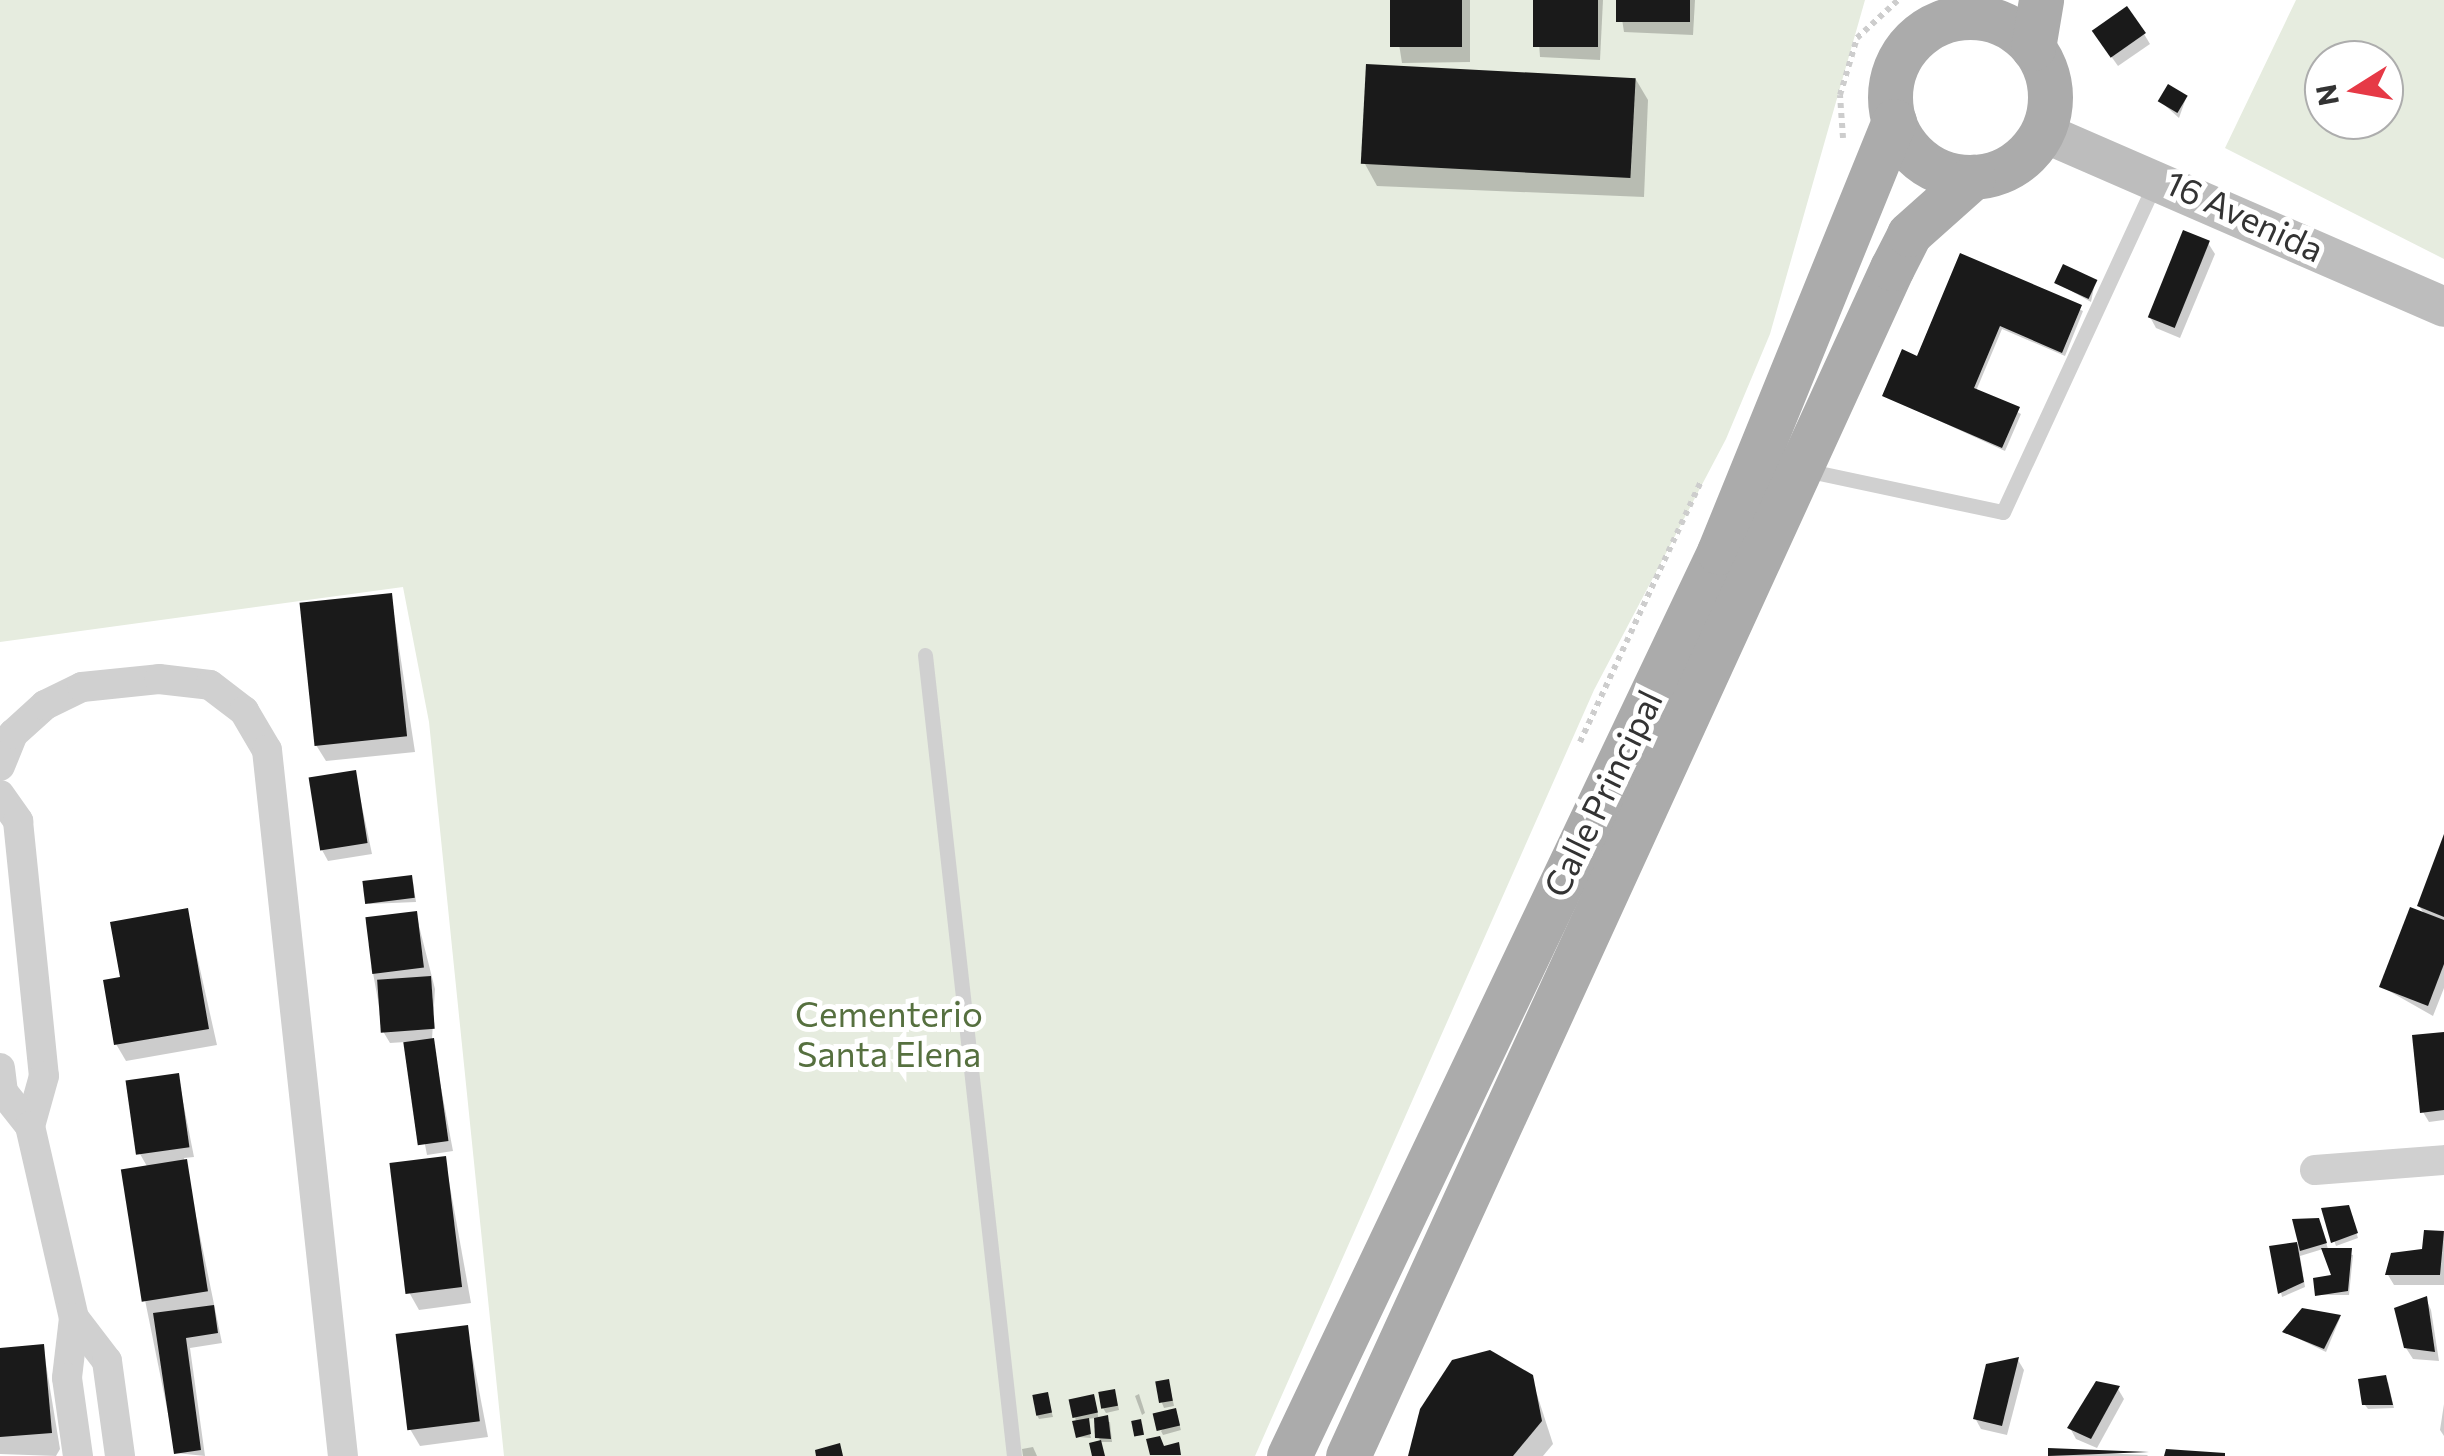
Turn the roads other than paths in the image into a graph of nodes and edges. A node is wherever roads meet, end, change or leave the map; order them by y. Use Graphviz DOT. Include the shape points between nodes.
graph roads {
  1 [pos="2040,0"];
  2 [pos="1948,10"];
  3 [pos="2034,48"];
  4 [pos="1894,121"];
  5 [pos="2042,132"];
  6 [pos="2158,175"];
  7 [pos="1973,178"];
  8 [pos="2444,306"];
  9 [pos="1800,469"];
  10 [pos="925,655"];
  11 [pos="0,766"];
  12 [pos="0,795"];
  13 [pos="0,1068"];
  14 [pos="30,1126"];
  15 [pos="2444,1160"];
  16 [pos="2315,1170"];
  17 [pos="74,1318"];
  18 [pos="78,1456"];
  19 [pos="120,1456"];
  20 [pos="342,1456"];
  21 [pos="1014,1456"];
  22 [pos="1289,1456"];
  23 [pos="1348,1456"];
  1 -- 3 [label="main road"];
  2 -- 3 [label="main road" via="1993,20"];
  2 -- 4 [label="main road" via="1898,61"];
  3 -- 5 [label="main road" via="2050,89"];
  4 -- 7 [label="main road" via="1924,163"];
  4 -- 22 [label="main road, Calle Principal" via="1719,552"];
  5 -- 6 [label="main road, 16 Avenida"];
  5 -- 7 [label="main road" via="2014,165"];
  6 -- 8 [label="main road, 16 Avenida"];
  6 -- 9 [label="lane" via="2003,512"];
  7 -- 9 [label="main road, Calle Principal" via="1909,234"];
  9 -- 23 [label="main road, Calle Principal"];
  10 -- 21 [label="lane"];
  11 -- 20 [label="street" via="14,734 45,705 82,688 159,679 210,685 244,711 268,750"];
  12 -- 14 [label="street" via="18,820 44,1076"];
  13 -- 14 [label="street" via="3,1092"];
  14 -- 17 [label="street"];
  15 -- 16 [label="street"];
  17 -- 18 [label="street" via="67,1378"];
  17 -- 19 [label="street" via="107,1361"];
}
